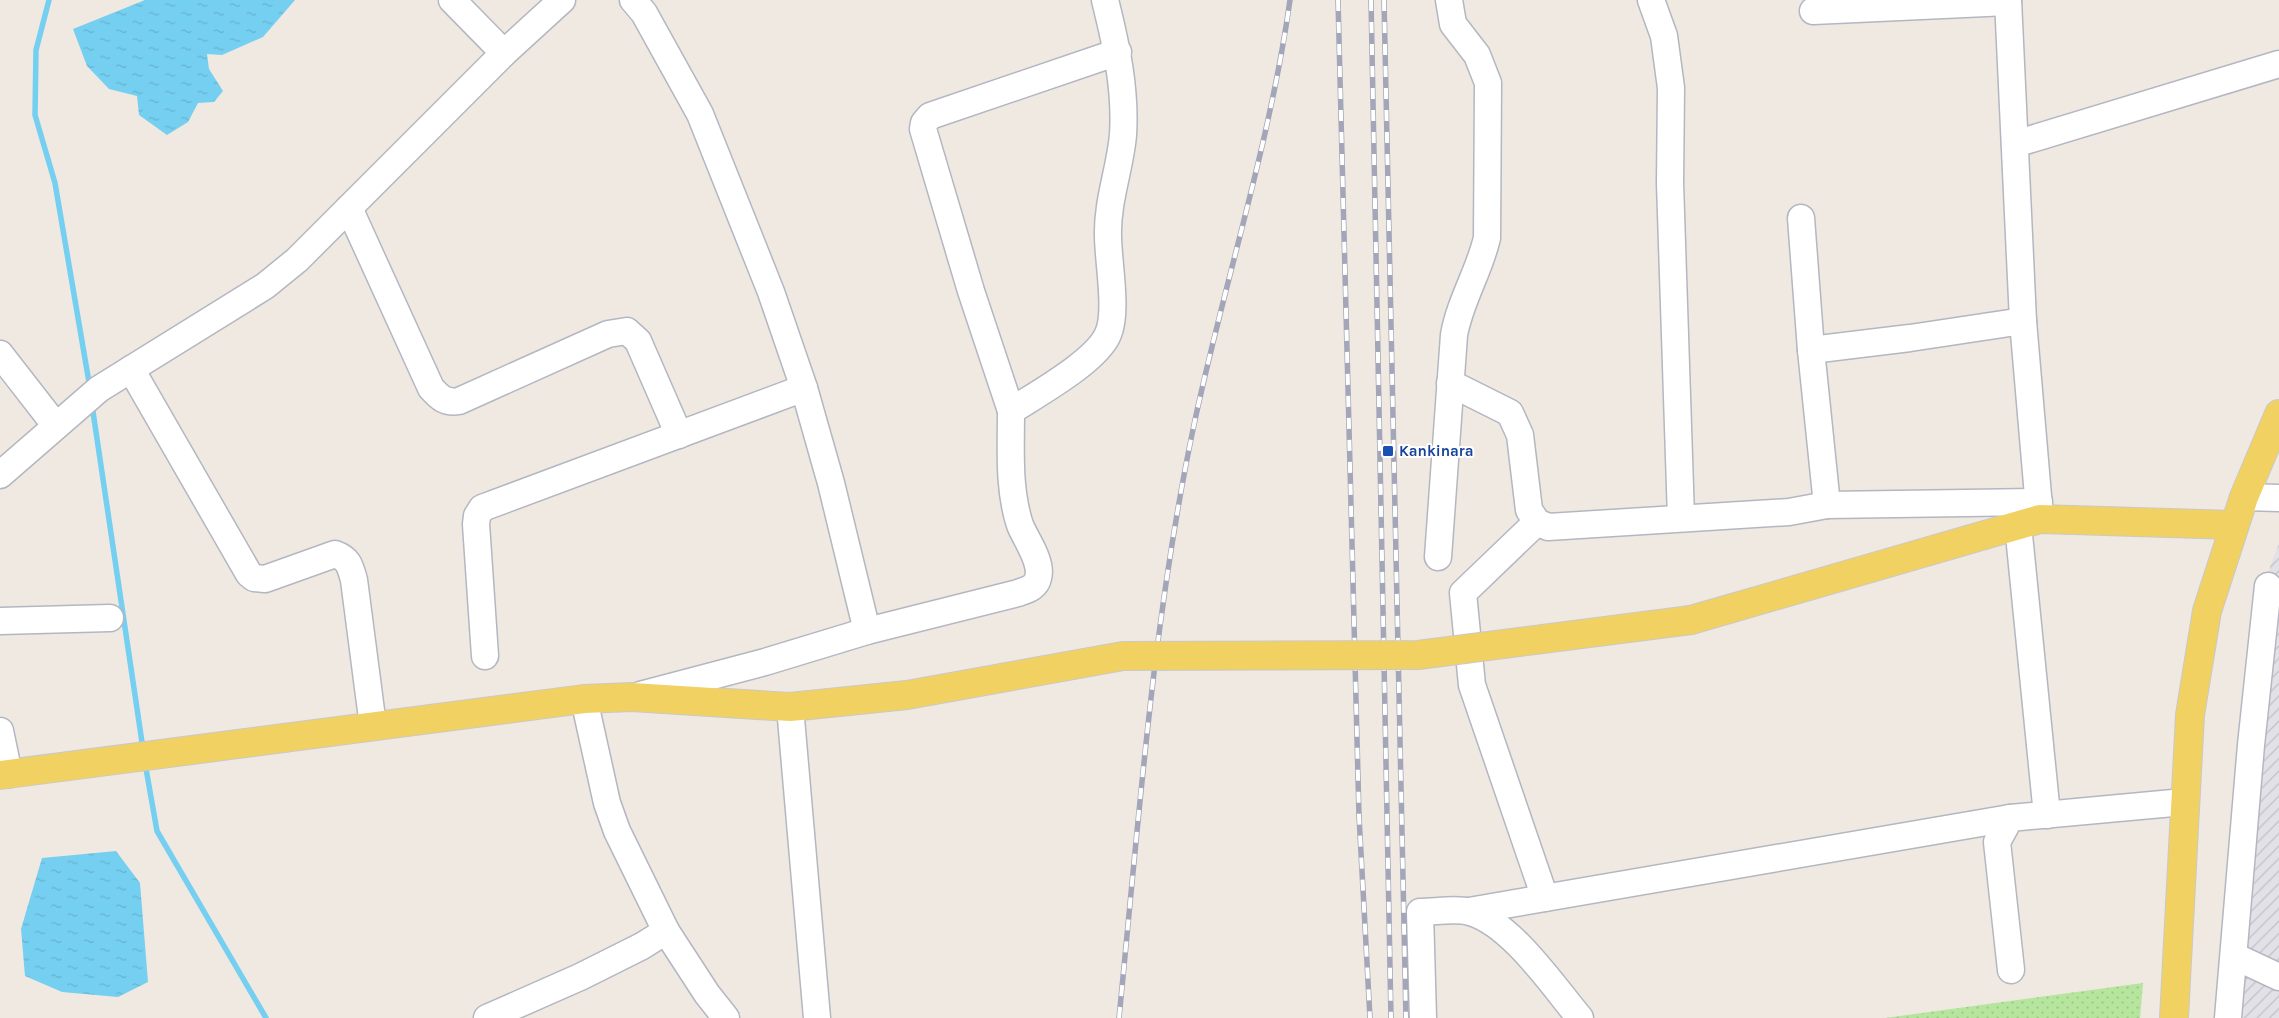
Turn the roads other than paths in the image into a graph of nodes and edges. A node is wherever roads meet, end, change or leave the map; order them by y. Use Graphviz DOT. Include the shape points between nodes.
graph roads {
  1 [pos="452,0"];
  2 [pos="562,0"];
  3 [pos="633,0"];
  4 [pos="1105,0"];
  5 [pos="1449,0"];
  6 [pos="1651,0"];
  7 [pos="2008,1"];
  8 [pos="1812,11"];
  9 [pos="1118,52"];
  10 [pos="504,53"];
  11 [pos="2279,64"];
  12 [pos="2015,144"];
  13 [pos="349,208"];
  14 [pos="1801,218"];
  15 [pos="2023,321"];
  16 [pos="1811,350"];
  17 [pos="0,354"];
  18 [pos="131,369"];
  19 [pos="1450,383"];
  20 [pos="804,388"];
  21 [pos="1011,411"];
  22 [pos="2279,414"];
  23 [pos="56,426"];
  24 [pos="679,435"];
  25 [pos="0,475"];
  26 [pos="2244,497"];
  27 [pos="2279,498"];
  28 [pos="1827,505"];
  29 [pos="2032,515"];
  30 [pos="1681,518"];
  31 [pos="1537,522"];
  32 [pos="2234,525"];
  33 [pos="1438,557"];
  34 [pos="2268,586"];
  35 [pos="110,618"];
  36 [pos="0,620"];
  37 [pos="867,631"];
  38 [pos="485,656"];
  39 [pos="632,697"];
  40 [pos="584,699"];
  41 [pos="790,707"];
  42 [pos="373,726"];
  43 [pos="0,731"];
  44 [pos="4,775"];
  45 [pos="2184,802"];
  46 [pos="2047,815"];
  47 [pos="2010,818"];
  48 [pos="1545,898"];
  49 [pos="1469,911"];
  50 [pos="666,931"];
  51 [pos="2234,956"];
  52 [pos="2011,970"];
  53 [pos="2279,977"];
  54 [pos="487,1018"];
  55 [pos="726,1018"];
  56 [pos="817,1018"];
  57 [pos="1423,1018"];
  58 [pos="1580,1018"];
  59 [pos="2174,1018"];
  60 [pos="2228,1018"];
  1 -- 10 [label="street"];
  2 -- 10 [label="street"];
  3 -- 20 [label="street" via="644,13 700,114 771,292"];
  4 -- 9 [label="street"];
  5 -- 19 [label="street" via="1453,24 1483,67 1489,100 1487,238 1457,318"];
  6 -- 30 [label="street" via="1664,36 1671,88 1670,183"];
  7 -- 8 [label="street"];
  7 -- 12 [label="street"];
  9 -- 21 [label="street" via="1123,135 1108,208 1112,314 1109,333 1086,360"];
  9 -- 21 [label="street" via="930,116 924,123 923,129 971,291"];
  10 -- 13 [label="street"];
  11 -- 12 [label="street"];
  12 -- 15 [label="street"];
  13 -- 18 [label="street" via="297,260 264,286"];
  13 -- 24 [label="street" via="431,388 440,399 459,401 608,334 627,331 638,342"];
  14 -- 16 [label="street"];
  15 -- 16 [label="street"];
  15 -- 29 [label="street"];
  16 -- 28 [label="street"];
  17 -- 23 [label="street"];
  18 -- 23 [label="street" via="99,389"];
  18 -- 42 [label="street" via="249,574 265,579 335,554 350,564"];
  19 -- 31 [label="street" via="1510,412 1520,435 1529,510"];
  19 -- 33 [label="street"];
  20 -- 24 [label="street"];
  20 -- 37 [label="street"];
  21 -- 37 [label="street" via="1011,468 1016,502 1020,524 1039,568 1038,579 1032,588 1018,593"];
  22 -- 26 [label="main road"];
  23 -- 25 [label="street"];
  24 -- 38 [label="street" via="482,508 476,524"];
  26 -- 27 [label="street"];
  26 -- 32 [label="main road"];
  28 -- 29 [label="street"];
  28 -- 30 [label="street" via="1788,512"];
  29 -- 32 [label="main road"];
  29 -- 41 [label="main road, bridge" via="1691,620 1418,655 1123,656 907,695"];
  29 -- 46 [label="street"];
  30 -- 31 [label="street" via="1548,527"];
  31 -- 48 [label="street" via="1463,593 1472,685"];
  32 -- 45 [label="main road" via="2207,611 2190,715"];
  34 -- 51 [label="street"];
  35 -- 36 [label="street"];
  37 -- 39 [label="street"];
  39 -- 40 [label="main road"];
  39 -- 41 [label="main road"];
  40 -- 42 [label="main road"];
  40 -- 50 [label="street" via="607,803 645,892"];
  41 -- 56 [label="street"];
  42 -- 44 [label="main road"];
  43 -- 44 [label="street"];
  45 -- 46 [label="street"];
  45 -- 59 [label="main road"];
  46 -- 47 [label="street"];
  47 -- 48 [label="street"];
  47 -- 52 [label="street" via="1998,842"];
  48 -- 49 [label="street"];
  49 -- 57 [label="street" via="1420,912"];
  49 -- 58 [label="street" via="1492,922 1511,937"];
  50 -- 54 [label="street" via="580,978"];
  50 -- 55 [label="street"];
  51 -- 53 [label="street"];
  51 -- 60 [label="street"];
}
